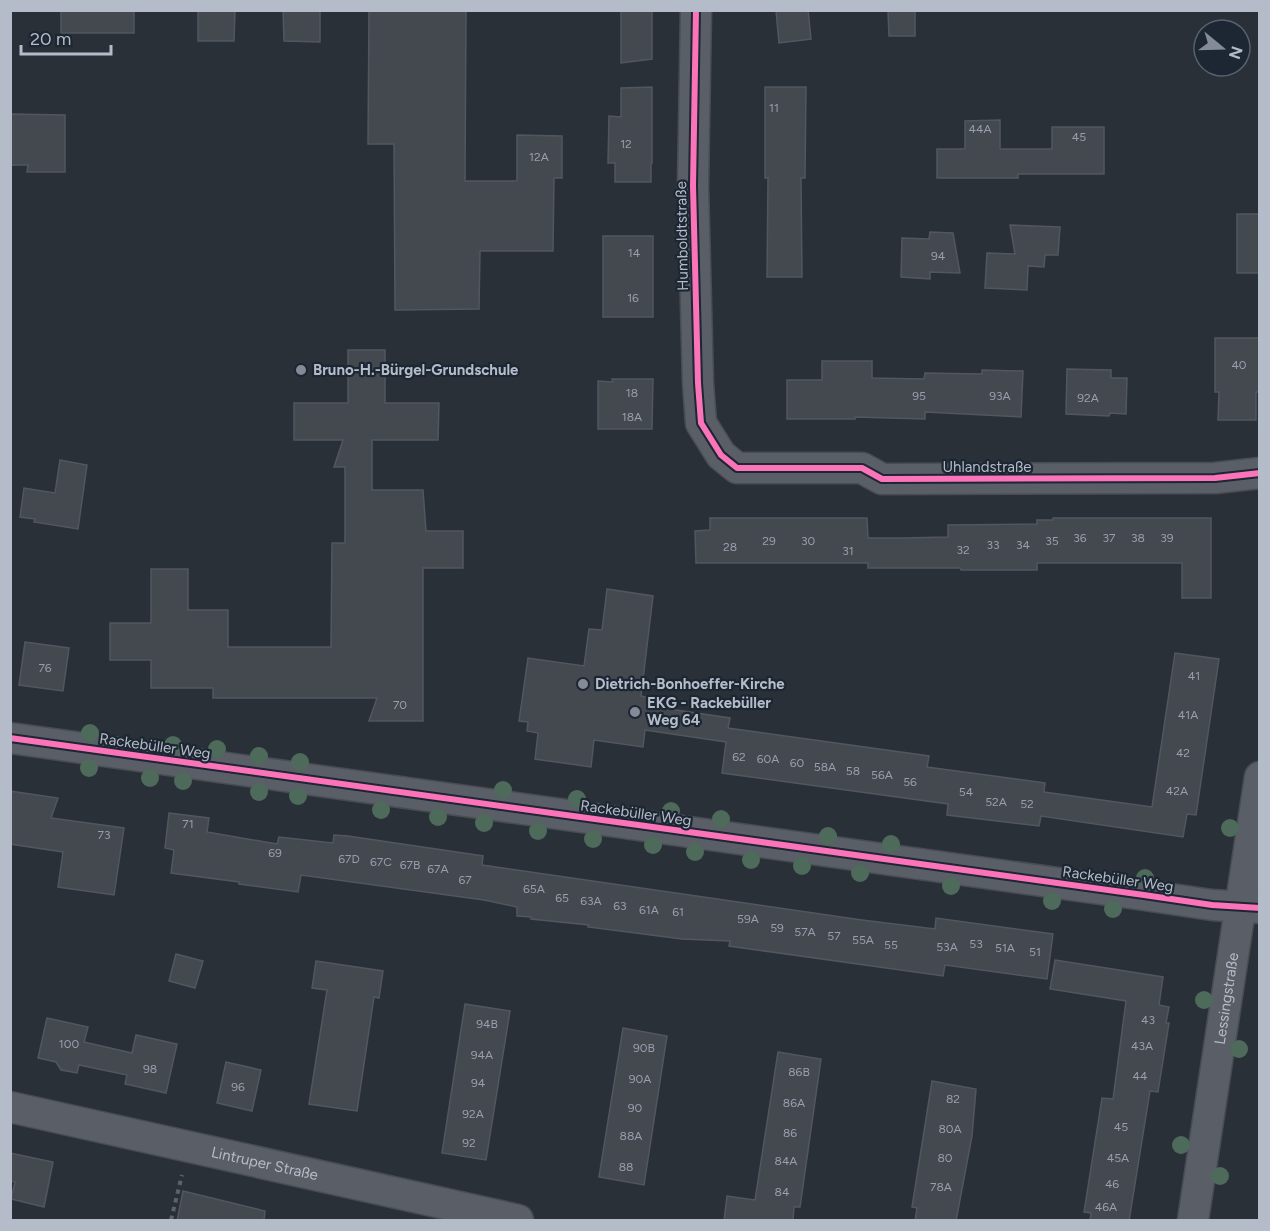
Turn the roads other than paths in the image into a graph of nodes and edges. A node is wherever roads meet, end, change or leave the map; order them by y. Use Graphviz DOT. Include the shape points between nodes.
graph roads {
  1 [pos="696,10"];
  2 [pos="721,455"];
  3 [pos="1260,473"];
  4 [pos="10,738"];
  5 [pos="1260,777"];
  6 [pos="1250,908"];
  7 [pos="10,1107"];
  8 [pos="518,1221"];
  9 [pos="1193,1221"];
  1 -- 2 [label="street, Humboldtstraße" via="693,186 698,383 701,423"];
  2 -- 3 [label="street, Uhlandstraße" via="737,468 862,468 882,479 1215,478"];
  4 -- 6 [label="street, Rackebüller Weg"];
  5 -- 6 [label="street, Lessingstraße"];
  6 -- 9 [label="street, Lessingstraße"];
  7 -- 8 [label="street, Lintruper Straße"];
}
